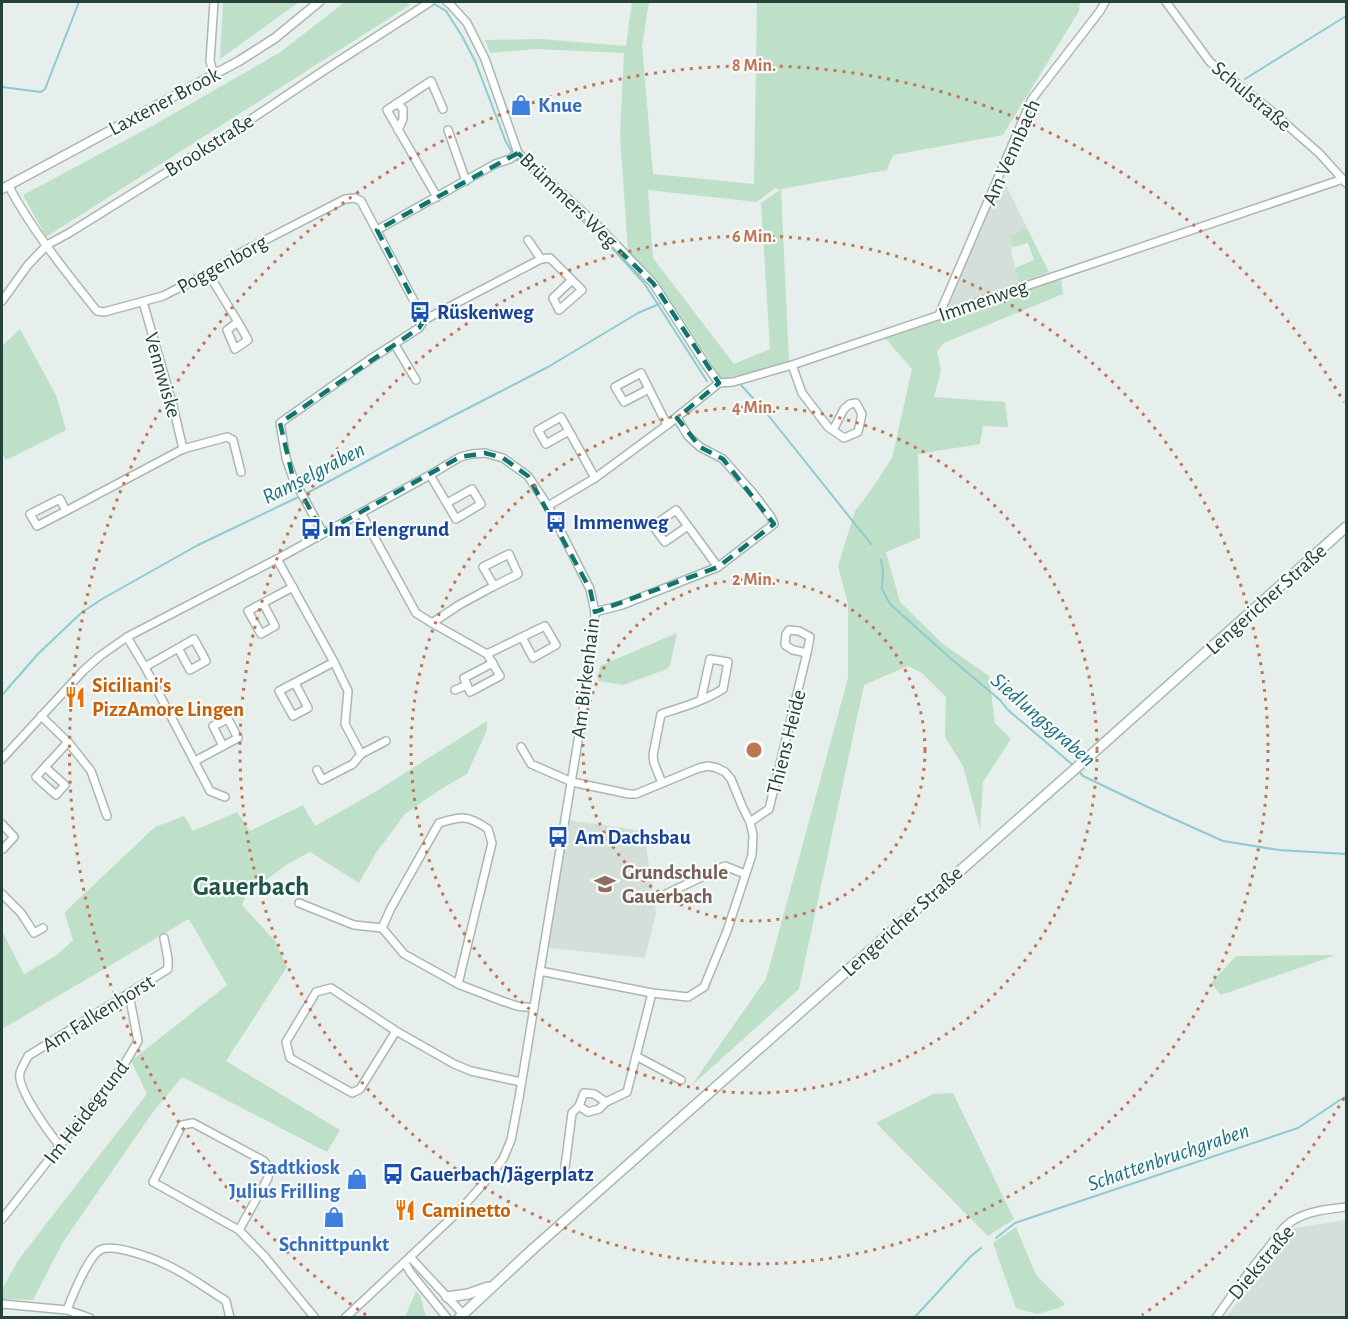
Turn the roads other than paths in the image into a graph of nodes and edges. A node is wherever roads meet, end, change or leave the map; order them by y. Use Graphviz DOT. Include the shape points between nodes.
graph roads {
  1 [pos="214,2"];
  2 [pos="319,2"];
  3 [pos="447,2"];
  4 [pos="1105,2"];
  5 [pos="1166,2"];
  6 [pos="427,4"];
  7 [pos="214,75"];
  8 [pos="397,104"];
  9 [pos="442,109"];
  10 [pos="398,130"];
  11 [pos="448,130"];
  12 [pos="517,153"];
  13 [pos="466,181"];
  14 [pos="1345,181"];
  15 [pos="4,187"];
  16 [pos="437,197"];
  17 [pos="377,230"];
  18 [pos="528,240"];
  19 [pos="47,245"];
  20 [pos="541,259"];
  21 [pos="208,273"];
  22 [pos="572,280"];
  23 [pos="2,301"];
  24 [pos="142,302"];
  25 [pos="939,315"];
  26 [pos="424,320"];
  27 [pos="238,322"];
  28 [pos="395,345"];
  29 [pos="792,365"];
  30 [pos="416,380"];
  31 [pos="720,384"];
  32 [pos="649,389"];
  33 [pos="677,418"];
  34 [pos="667,425"];
  35 [pos="833,430"];
  36 [pos="569,432"];
  37 [pos="183,449"];
  38 [pos="241,472"];
  39 [pos="430,475"];
  40 [pos="595,478"];
  41 [pos="447,503"];
  42 [pos="548,506"];
  43 [pos="66,511"];
  44 [pos="361,513"];
  45 [pos="688,525"];
  46 [pos="1347,527"];
  47 [pos="323,533"];
  48 [pos="277,559"];
  49 [pos="718,567"];
  50 [pos="494,586"];
  51 [pos="293,588"];
  52 [pos="263,603"];
  53 [pos="594,612"];
  54 [pos="432,623"];
  55 [pos="127,637"];
  56 [pos="522,638"];
  57 [pos="178,648"];
  58 [pos="807,653"];
  59 [pos="487,654"];
  60 [pos="334,662"];
  61 [pos="493,663"];
  62 [pos="145,667"];
  63 [pos="295,683"];
  64 [pos="467,686"];
  65 [pos="455,690"];
  66 [pos="701,700"];
  67 [pos="41,716"];
  68 [pos="386,741"];
  69 [pos="68,742"];
  70 [pos="223,746"];
  71 [pos="521,747"];
  72 [pos="361,754"];
  73 [pos="2,759"];
  74 [pos="195,761"];
  75 [pos="45,767"];
  76 [pos="316,770"];
  77 [pos="572,782"];
  78 [pos="662,783"];
  79 [pos="225,797"];
  80 [pos="107,816"];
  81 [pos="750,822"];
  82 [pos="2,824"];
  83 [pos="2,848"];
  84 [pos="745,874"];
  85 [pos="2,894"];
  86 [pos="666,894"];
  87 [pos="299,903"];
  88 [pos="43,928"];
  89 [pos="382,928"];
  90 [pos="164,938"];
  91 [pos="540,971"];
  92 [pos="458,984"];
  93 [pos="652,993"];
  94 [pos="129,994"];
  95 [pos="534,1008"];
  96 [pos="396,1031"];
  97 [pos="636,1056"];
  98 [pos="681,1080"];
  99 [pos="521,1082"];
  100 [pos="606,1102"];
  101 [pos="579,1106"];
  102 [pos="60,1146"];
  103 [pos="565,1167"];
  104 [pos="1347,1207"];
  105 [pos="2,1219"];
  106 [pos="239,1230"];
  107 [pos="407,1260"];
  108 [pos="495,1284"];
  109 [pos="447,1297"];
  110 [pos="2,1304"];
  111 [pos="67,1310"];
  112 [pos="461,1316"];
  113 [pos="90,1317"];
  114 [pos="230,1317"];
  115 [pos="315,1317"];
  116 [pos="345,1317"];
  117 [pos="447,1317"];
  118 [pos="1216,1317"];
  1 -- 7 [label="street" via="210,61"];
  2 -- 7 [label="street, Laxtener Brook" via="275,38"];
  3 -- 12 [label="street, Brümmers Weg" via="467,23 485,59"];
  4 -- 25 [label="street, Am Vennbach" via="1032,99"];
  5 -- 14 [label="street, Schulstraße" via="1210,62 1278,116"];
  6 -- 19 [label="street, Brookstraße" via="244,124"];
  7 -- 15 [label="street, Laxtener Brook"];
  8 -- 9 [label="street" via="431,81"];
  8 -- 10 [label="street" via="403,109"];
  8 -- 10 [label="street" via="387,110"];
  10 -- 16 [label="street"];
  11 -- 13 [label="street"];
  12 -- 13 [label="street"];
  12 -- 31 [label="street, Brümmers Weg" via="653,283"];
  13 -- 16 [label="street"];
  14 -- 25 [label="street, Immenweg"];
  15 -- 19 [label="street, Poggenborg"];
  16 -- 17 [label="street"];
  17 -- 21 [label="street, Poggenborg" via="361,201 345,200"];
  17 -- 26 [label="street, Poggenborg"];
  18 -- 20 [label="street"];
  19 -- 23 [label="street, Brookstraße"];
  19 -- 24 [label="street, Poggenborg" via="97,311"];
  20 -- 22 [label="street" via="550,258"];
  20 -- 26 [label="street"];
  21 -- 24 [label="street, Poggenborg"];
  21 -- 27 [label="street"];
  24 -- 37 [label="street, Vennwiske"];
  25 -- 29 [label="street, Immenweg"];
  26 -- 28 [label="street"];
  28 -- 30 [label="street"];
  28 -- 47 [label="street" via="280,423 293,478"];
  29 -- 31 [label="street, Immenweg"];
  29 -- 35 [label="street" via="802,393"];
  31 -- 33 [label="street, Immenweg"];
  32 -- 32 [label="street" via="624,402 615,387 640,373"];
  32 -- 34 [label="street"];
  33 -- 34 [label="street, Immenweg"];
  33 -- 49 [label="street" via="688,436 723,459 753,492 774,525"];
  34 -- 40 [label="street, Immenweg"];
  35 -- 35 [label="street" via="844,438 858,432 862,414 856,404 844,410"];
  36 -- 36 [label="street" via="546,444 538,430 561,417"];
  36 -- 40 [label="street"];
  37 -- 38 [label="street" via="227,437 233,440"];
  37 -- 43 [label="street"];
  39 -- 41 [label="street"];
  39 -- 42 [label="street, Am Birkenhain" via="460,457 485,453 503,458 528,476"];
  39 -- 44 [label="street, Am Birkenhain"];
  40 -- 42 [label="street, Immenweg"];
  41 -- 41 [label="street" via="456,519 481,504 472,489"];
  42 -- 53 [label="street, Am Birkenhain" via="590,589"];
  43 -- 43 [label="street" via="60,499 30,514 37,526"];
  44 -- 47 [label="street, Am Birkenhain"];
  44 -- 54 [label="street" via="416,613"];
  45 -- 45 [label="street" via="665,542 653,526 676,510"];
  45 -- 49 [label="street"];
  46 -- 108 [label="main road, Lengericher Straße"];
  47 -- 48 [label="street, Am Birkenhain"];
  48 -- 51 [label="street"];
  48 -- 55 [label="street, Am Birkenhain"];
  49 -- 53 [label="street"];
  50 -- 50 [label="street" via="483,567 509,554 518,574"];
  50 -- 54 [label="street"];
  51 -- 52 [label="street"];
  51 -- 60 [label="street"];
  52 -- 52 [label="street" via="248,611 261,634 276,626"];
  53 -- 77 [label="street, Am Birkenhain" via="590,668"];
  54 -- 59 [label="street"];
  55 -- 62 [label="street"];
  55 -- 67 [label="street, Am Birkenhain" via="84,670"];
  56 -- 56 [label="street" via="533,658 556,645 545,626"];
  56 -- 59 [label="street"];
  57 -- 57 [label="street" via="194,639 206,661 190,670"];
  57 -- 62 [label="street"];
  58 -- 81 [label="street, Thiens Heide" via="769,809"];
  59 -- 61 [label="street"];
  60 -- 63 [label="street"];
  60 -- 72 [label="street" via="348,691 345,724"];
  61 -- 64 [label="street" via="464,678"];
  61 -- 64 [label="street" via="500,676 470,692"];
  62 -- 74 [label="street"];
  63 -- 63 [label="street" via="279,691 293,716 308,708"];
  64 -- 65 [label="street"];
  66 -- 66 [label="street" via="723,689 728,662 710,659"];
  66 -- 78 [label="street" via="662,714 654,763"];
  67 -- 69 [label="street"];
  67 -- 73 [label="street, Am Birkenhain"];
  68 -- 72 [label="street"];
  69 -- 75 [label="street"];
  69 -- 80 [label="street" via="91,771"];
  70 -- 74 [label="street"];
  71 -- 77 [label="street" via="531,764"];
  72 -- 76 [label="street" via="352,764 322,780"];
  74 -- 79 [label="street" via="210,791"];
  77 -- 78 [label="street, Thiens Heide" via="636,794"];
  77 -- 91 [label="street, Am Birkenhain"];
  78 -- 81 [label="street, Thiens Heide" via="699,768 717,768 731,779"];
  81 -- 84 [label="street, Thiens Heide" via="752,855"];
  82 -- 83 [label="street" via="14,837"];
  84 -- 86 [label="street" via="725,866"];
  84 -- 93 [label="street, Thiens Heide" via="704,987 688,997"];
  85 -- 88 [label="street" via="34,933"];
  87 -- 89 [label="street" via="354,926"];
  89 -- 92 [label="street" via="404,954"];
  89 -- 92 [label="street" via="439,822 458,817 475,820 488,829 492,843"];
  90 -- 94 [label="street, Am Falkenhorst" via="168,969"];
  91 -- 93 [label="street, Thiens Heide"];
  91 -- 95 [label="street, Am Birkenhain"];
  92 -- 95 [label="street" via="517,1006"];
  93 -- 97 [label="street"];
  94 -- 102 [label="street, Im Heidegrund" via="138,1041"];
  94 -- 102 [label="street, Am Falkenhorst" via="28,1056 20,1073 35,1112"];
  95 -- 99 [label="street, Am Birkenhain"];
  96 -- 96 [label="street" via="360,1089 352,1093 290,1058 286,1041 316,992 331,988"];
  96 -- 99 [label="street" via="462,1068"];
  97 -- 98 [label="street"];
  97 -- 100 [label="street" via="627,1092"];
  99 -- 107 [label="street, Am Birkenhain" via="511,1140 503,1159 461,1209"];
  100 -- 101 [label="street" via="588,1112"];
  100 -- 101 [label="street" via="584,1093"];
  101 -- 103 [label="street" via="572,1113"];
  102 -- 105 [label="street, Im Heidegrund"];
  104 -- 118 [label="street, Diekstraße" via="1323,1210 1291,1222"];
  106 -- 106 [label="street" via="153,1182 182,1125 193,1123 264,1161 269,1168 268,1178"];
  106 -- 115 [label="street"];
  107 -- 109 [label="street"];
  107 -- 116 [label="street, Am Birkenhain"];
  107 -- 117 [label="street" via="410,1272"];
  108 -- 109 [label="main road" via="479,1292"];
  108 -- 112 [label="main road, Lengericher Straße"];
  109 -- 112 [label="street"];
  110 -- 111 [label="street"];
  111 -- 113 [label="street"];
  111 -- 114 [label="street" via="93,1257 112,1247 166,1264 226,1301"];
}
